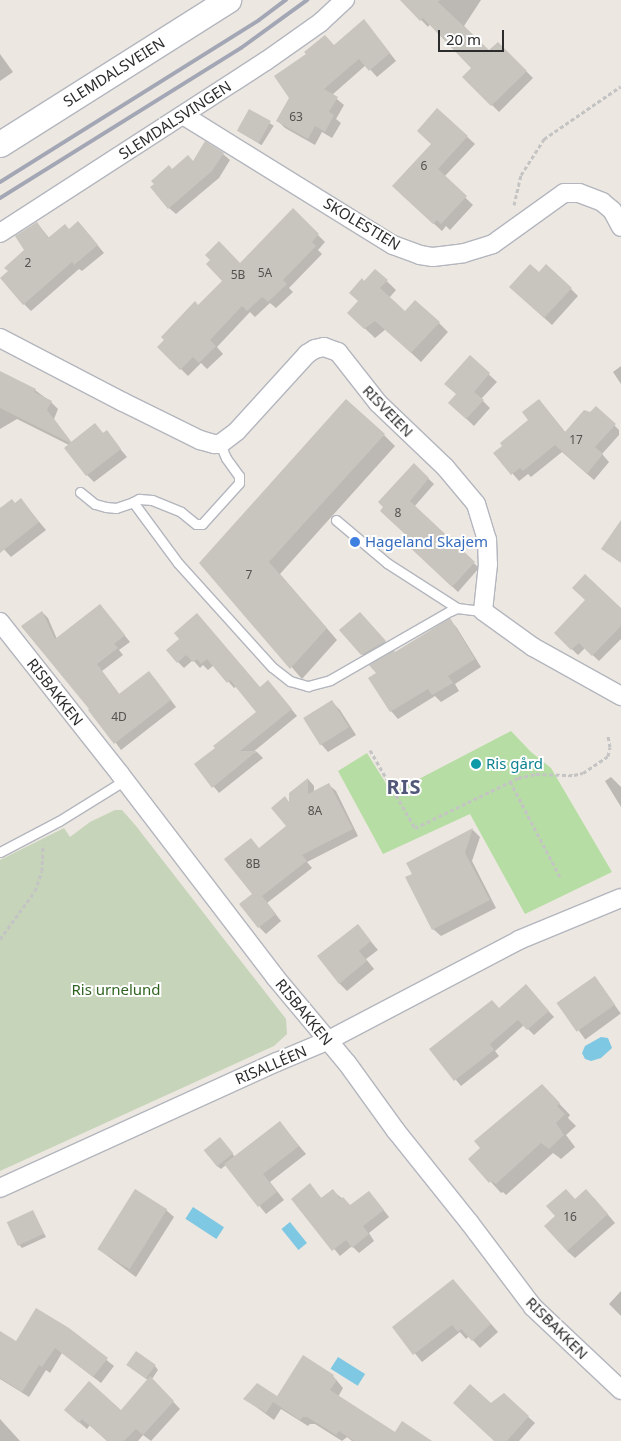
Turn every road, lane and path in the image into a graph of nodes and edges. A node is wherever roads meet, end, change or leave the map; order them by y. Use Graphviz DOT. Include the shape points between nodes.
graph roads {
  1 [pos="228,0"];
  2 [pos="345,0"];
  3 [pos="621,86"];
  4 [pos="183,115"];
  5 [pos="0,144"];
  6 [pos="621,227"];
  7 [pos="513,230"];
  8 [pos="0,233"];
  9 [pos="0,338"];
  10 [pos="220,444"];
  11 [pos="80,492"];
  12 [pos="133,502"];
  13 [pos="336,520"];
  14 [pos="457,608"];
  15 [pos="483,611"];
  16 [pos="0,622"];
  17 [pos="621,696"];
  18 [pos="608,736"];
  19 [pos="370,750"];
  20 [pos="125,780"];
  21 [pos="510,781"];
  22 [pos="41,830"];
  23 [pos="0,852"];
  24 [pos="561,879"];
  25 [pos="621,898"];
  26 [pos="0,939"];
  27 [pos="327,1041"];
  28 [pos="0,1188"];
  29 [pos="621,1390"];
  1 -- 5 [label="main road, SLEMDALSVEIEN"];
  2 -- 4 [label="street, SLEMDALSVINGEN" via="294,43"];
  3 -- 7 [label="path" via="544,138 531,155 516,190"];
  4 -- 7 [label="street, SKOLESTIEN" via="407,251 433,257 464,253 493,244"];
  4 -- 8 [label="street, SLEMDALSVINGEN"];
  6 -- 7 [label="street, SKOLESTIEN" via="612,210 602,202 579,193 564,192"];
  9 -- 10 [label="street" via="200,440"];
  10 -- 12 [label="lane" via="239,476 239,483 202,524 196,524 181,512 152,500"];
  10 -- 15 [label="street, RISVEIEN" via="307,354 324,347 338,352 378,403 445,467 476,504 483,520 487,547"];
  11 -- 12 [label="lane" via="95,504 106,507 116,508"];
  12 -- 14 [label="lane" via="190,577 272,668 290,681 308,686 330,680"];
  13 -- 14 [label="lane" via="387,563"];
  14 -- 15 [label="lane"];
  15 -- 17 [label="street" via="533,647"];
  16 -- 20 [label="street, RISBAKKEN"];
  18 -- 21 [label="path" via="608,756 583,773 536,774"];
  19 -- 21 [label="path" via="415,828"];
  20 -- 22 [label="lane"];
  20 -- 27 [label="street, RISBAKKEN"];
  21 -- 24 [label="path"];
  22 -- 23 [label="lane"];
  22 -- 26 [label="path" via="44,853 38,885"];
  25 -- 27 [label="street, RISALLÉEN" via="519,940"];
  27 -- 28 [label="street, RISALLÉEN"];
  27 -- 29 [label="street, RISBAKKEN" via="533,1308"];
}
